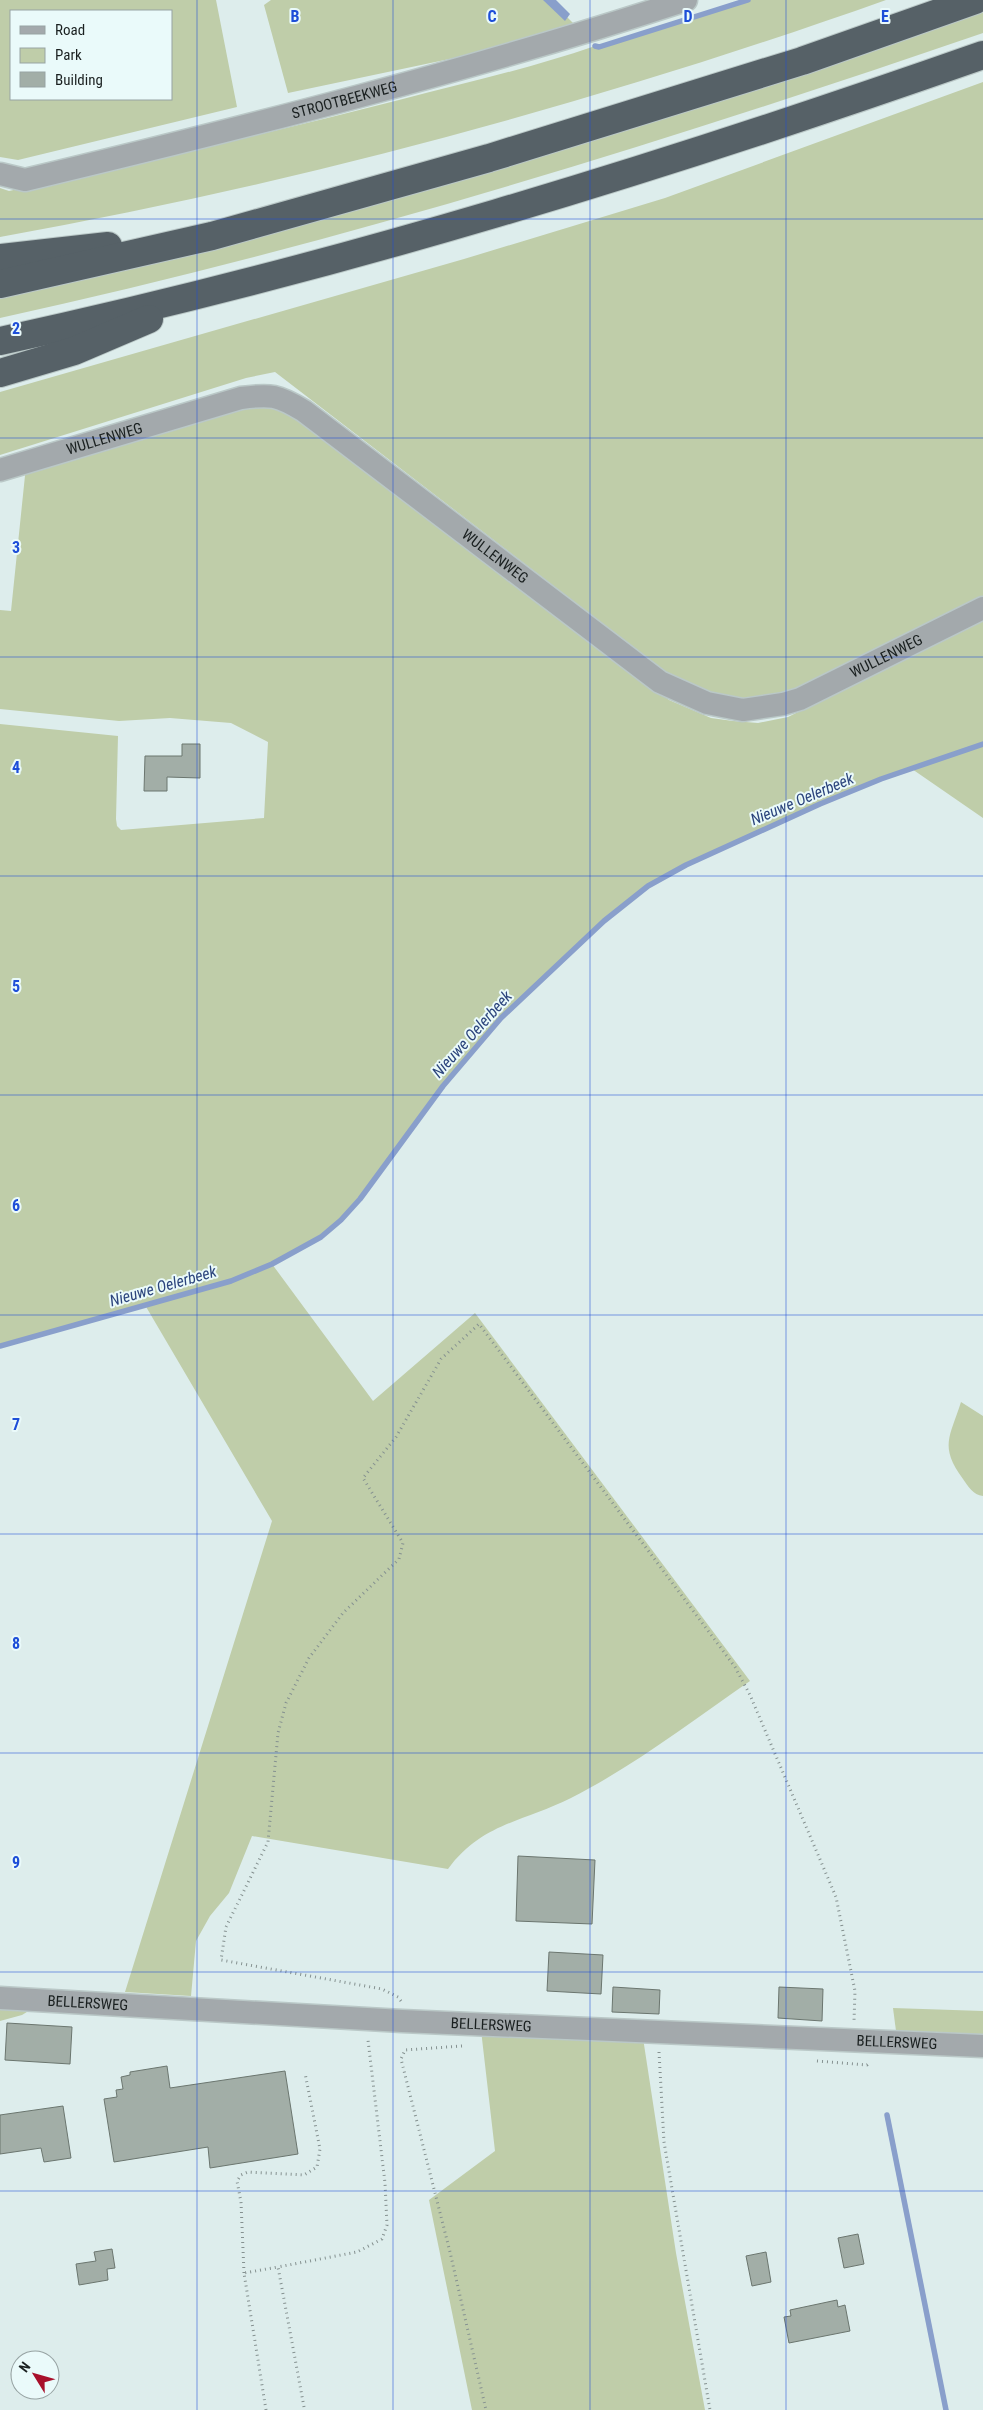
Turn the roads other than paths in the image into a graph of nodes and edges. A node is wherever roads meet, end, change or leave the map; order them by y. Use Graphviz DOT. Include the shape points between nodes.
graph roads {
  1 [pos="686,0"];
  2 [pos="974,0"];
  3 [pos="983,55"];
  4 [pos="0,174"];
  5 [pos="212,236"];
  6 [pos="0,258"];
  7 [pos="0,284"];
  8 [pos="227,287"];
  9 [pos="0,341"];
  10 [pos="0,374"];
  11 [pos="0,470"];
  12 [pos="983,608"];
  13 [pos="0,1998"];
  14 [pos="983,2046"];
  1 -- 4 [label="street, STROOTBEEKWEG" via="596,30 261,124 25,180"];
  2 -- 5 [label="highway" via="802,61 489,158"];
  3 -- 8 [label="highway" via="616,178 440,230"];
  5 -- 6 [label="highway"];
  5 -- 7 [label="highway"];
  8 -- 9 [label="highway"];
  8 -- 10 [label="highway" via="74,351"];
  11 -- 12 [label="street, WULLENWEG" via="241,398 263,395 282,398 304,411 660,682 707,703 743,710 800,699"];
  13 -- 14 [label="street, BELLERSWEG" via="402,2021"];
}
